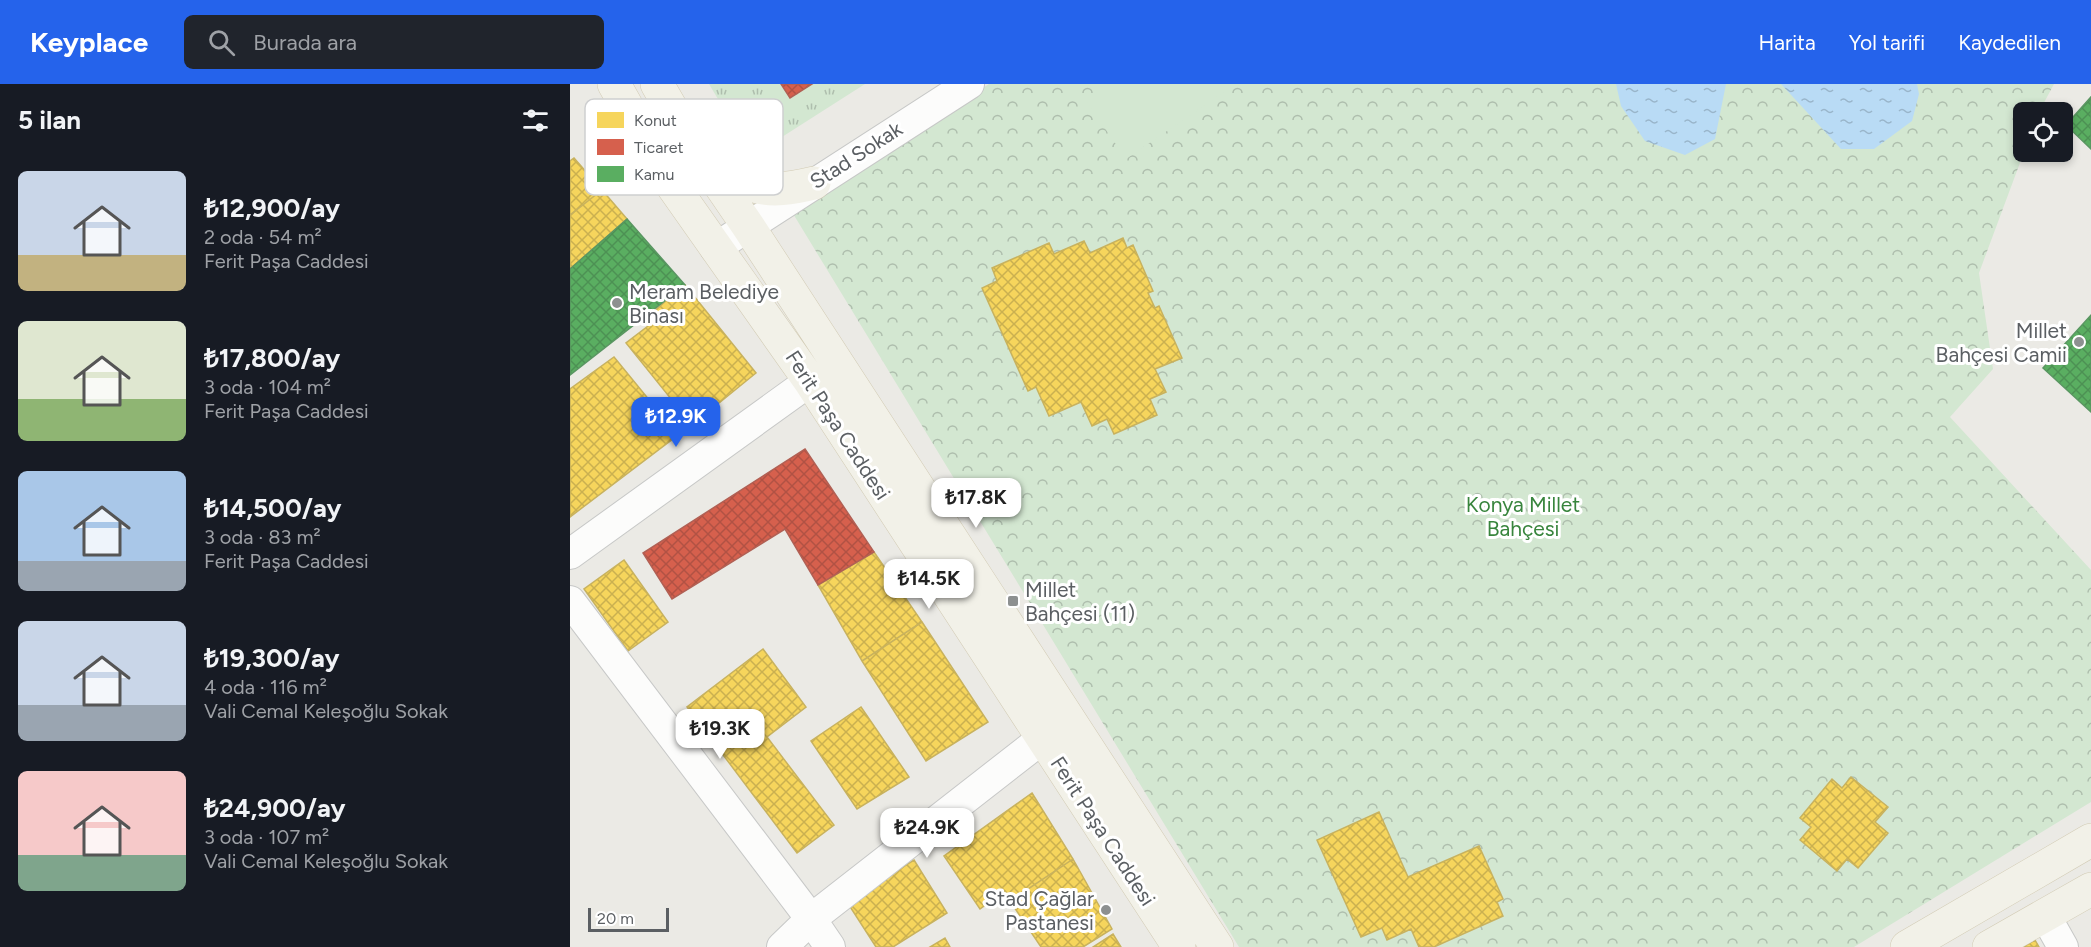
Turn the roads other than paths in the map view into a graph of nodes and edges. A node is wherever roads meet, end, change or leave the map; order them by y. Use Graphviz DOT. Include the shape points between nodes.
graph roads {
  1 [pos="614,84"];
  2 [pos="657,84"];
  3 [pos="969,84"];
  4 [pos="622,99"];
  5 [pos="666,99"];
  6 [pos="814,183"];
  7 [pos="783,188"];
  8 [pos="679,195"];
  9 [pos="727,195"];
  10 [pos="748,226"];
  11 [pos="715,248"];
  12 [pos="810,381"];
  13 [pos="570,554"];
  14 [pos="570,601"];
  15 [pos="1043,738"];
  16 [pos="2091,840"];
  17 [pos="2091,889"];
  18 [pos="2045,915"];
  19 [pos="811,919"];
  20 [pos="782,947"];
  21 [pos="830,947"];
  22 [pos="1179,947"];
  23 [pos="1217,947"];
  24 [pos="1907,947"];
  25 [pos="1989,947"];
  26 [pos="2063,947"];
  1 -- 4 [label="main road, Ferit Paşa Caddesi"];
  2 -- 5 [label="main road, Ferit Paşa Caddesi"];
  3 -- 6 [label="street, Stad Sokak"];
  6 -- 7 [label="main road"];
  6 -- 10 [label="street, Stad Sokak"];
  8 -- 11 [label="main road, Ferit Paşa Caddesi"];
  9 -- 10 [label="main road, Ferit Paşa Caddesi"];
  10 -- 11 [label="street, Stad Sokak"];
  10 -- 23 [label="main road, Ferit Paşa Caddesi"];
  11 -- 12 [label="main road, Ferit Paşa Caddesi"];
  12 -- 13 [label="street"];
  12 -- 15 [label="main road, Ferit Paşa Caddesi"];
  14 -- 19 [label="street"];
  15 -- 19 [label="street"];
  15 -- 22 [label="main road, Ferit Paşa Caddesi"];
  16 -- 24 [label="main road"];
  17 -- 18 [label="main road"];
  18 -- 25 [label="main road"];
  18 -- 26 [label="street"];
  19 -- 20 [label="street"];
  19 -- 21 [label="street"];
}
